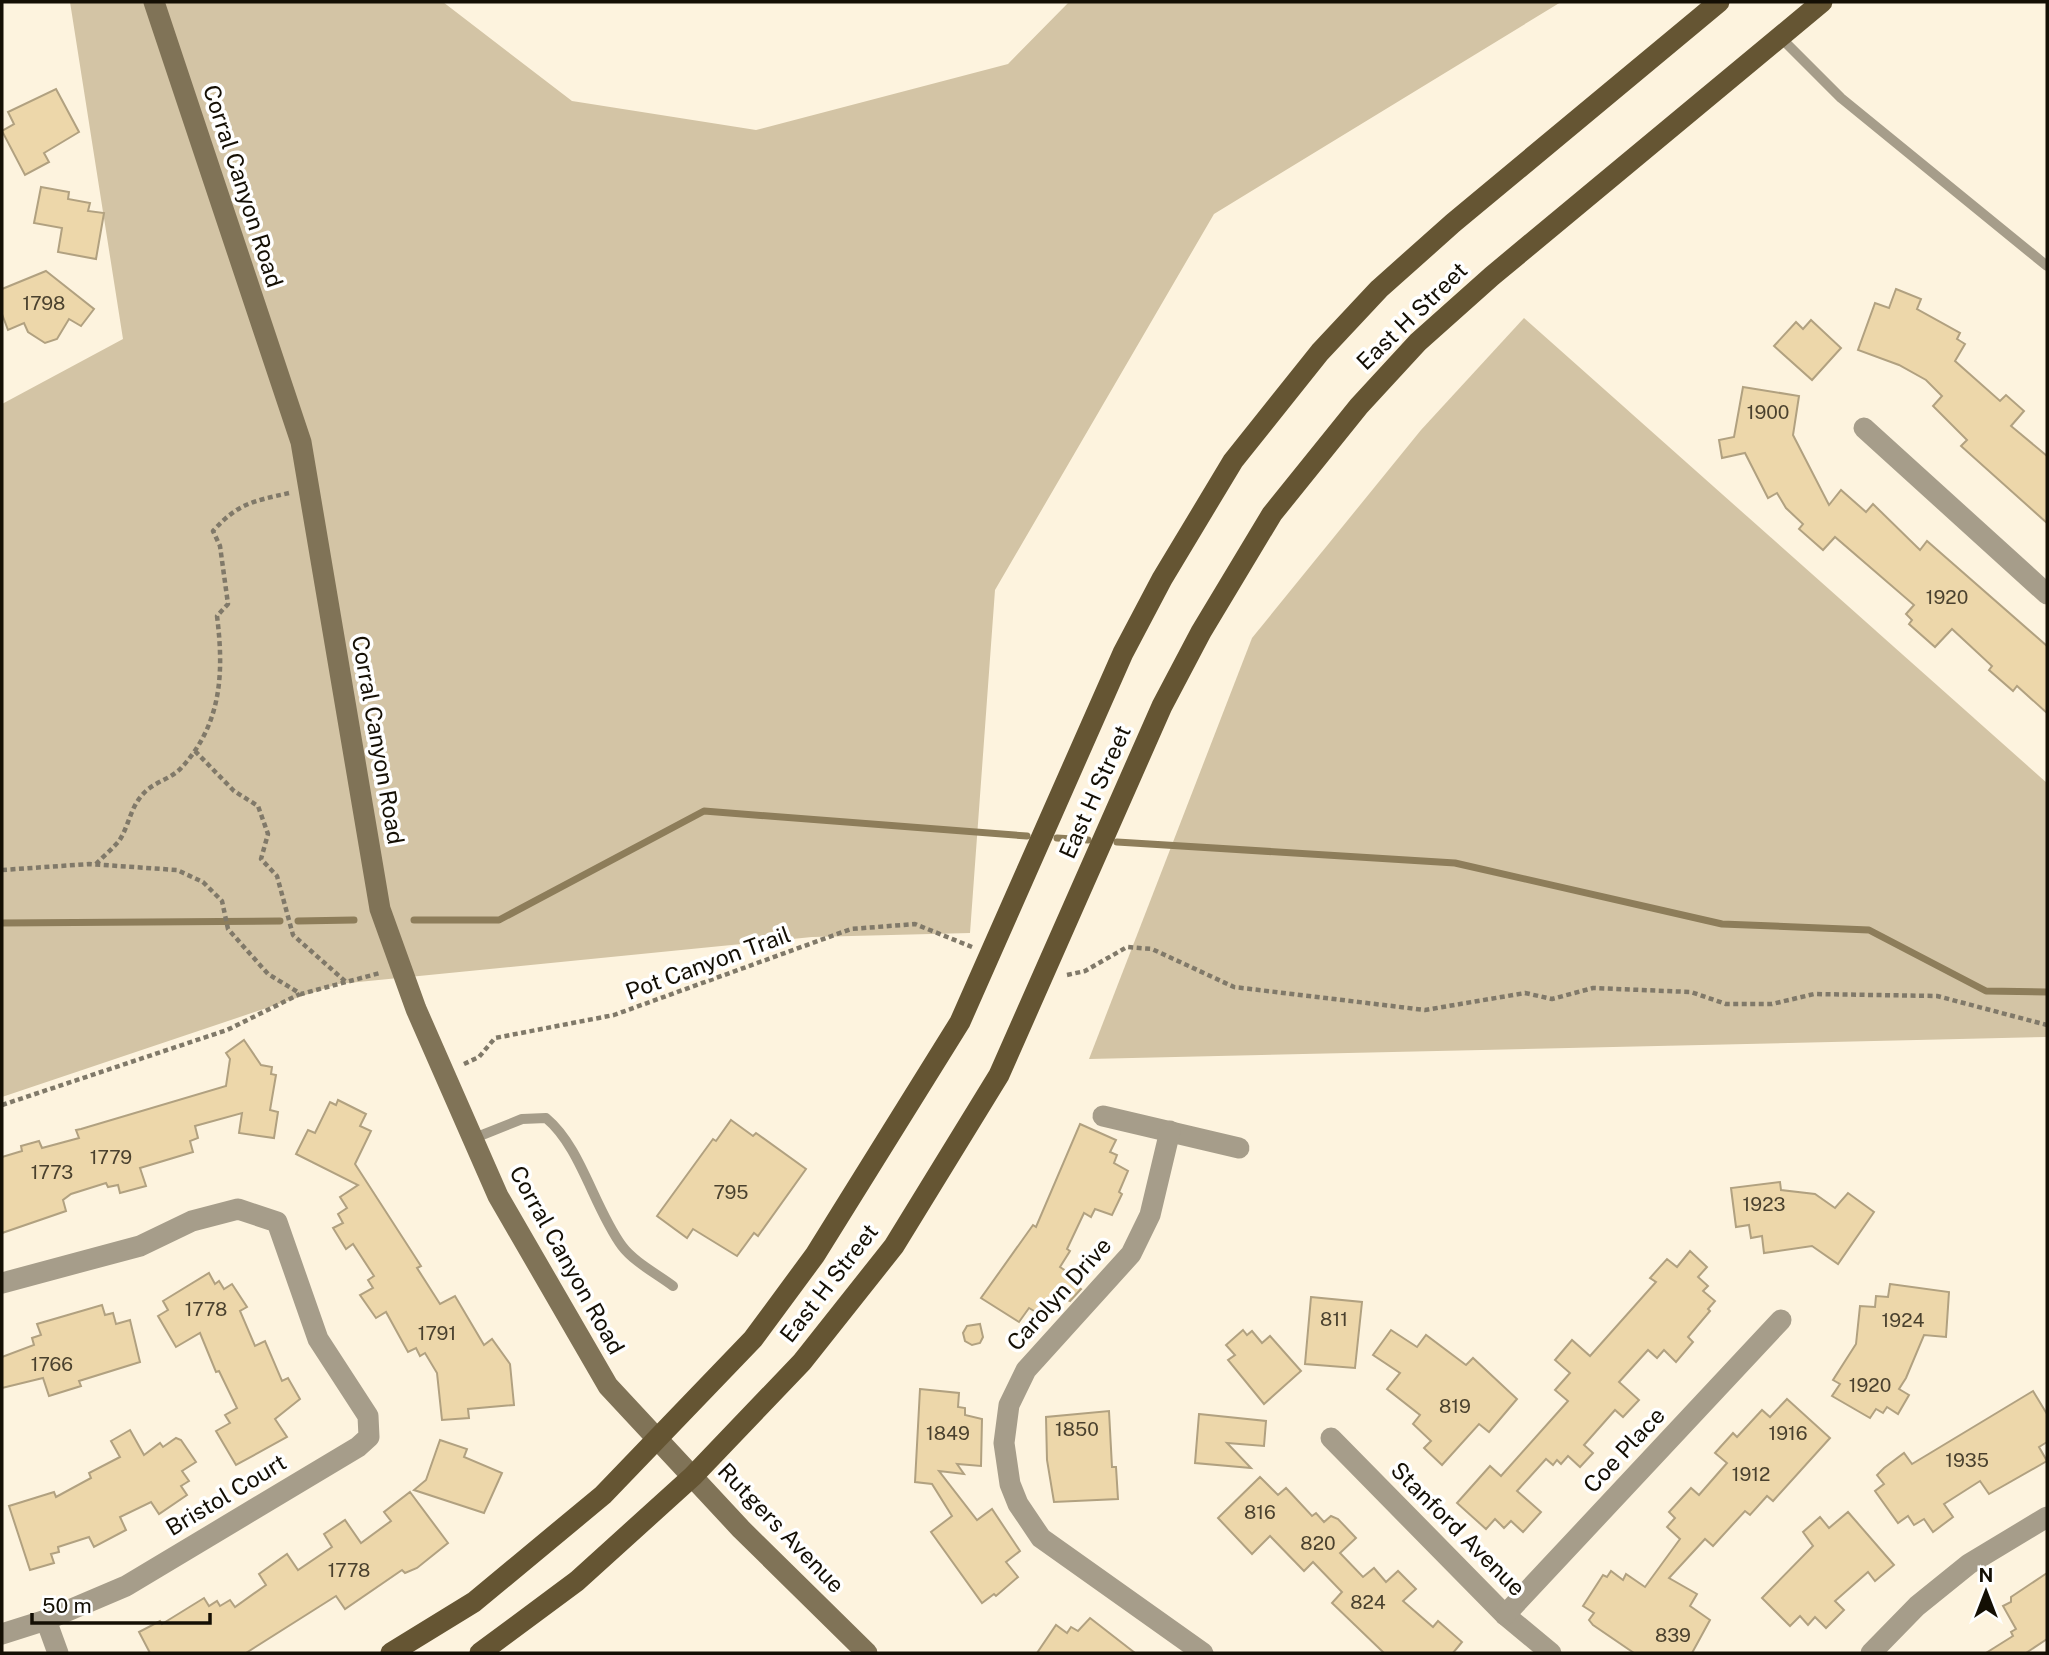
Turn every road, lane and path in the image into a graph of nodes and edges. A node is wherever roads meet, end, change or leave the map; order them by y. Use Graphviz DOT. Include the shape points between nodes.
graph roads {
  1 [pos="154,2"];
  2 [pos="1720,2"];
  3 [pos="1822,2"];
  4 [pos="1780,37"];
  5 [pos="2047,266"];
  6 [pos="1864,428"];
  7 [pos="309,489"];
  8 [pos="2047,594"];
  9 [pos="195,751"];
  10 [pos="96,864"];
  11 [pos="2,870"];
  12 [pos="989,956"];
  13 [pos="401,968"];
  14 [pos="346,982"];
  15 [pos="1040,983"];
  16 [pos="301,994"];
  17 [pos="2047,1025"];
  18 [pos="444,1074"];
  19 [pos="2,1105"];
  20 [pos="1103,1116"];
  21 [pos="1170,1132"];
  22 [pos="472,1139"];
  23 [pos="1239,1148"];
  24 [pos="2,1283"];
  25 [pos="673,1286"];
  26 [pos="1781,1320"];
  27 [pos="1331,1438"];
  28 [pos="658,1439"];
  29 [pos="693,1476"];
  30 [pos="2047,1517"];
  31 [pos="1505,1615"];
  32 [pos="46,1620"];
  33 [pos="2,1633"];
  34 [pos="58,1653"];
  35 [pos="391,1653"];
  36 [pos="480,1653"];
  37 [pos="867,1653"];
  38 [pos="1203,1653"];
  39 [pos="1551,1653"];
  40 [pos="1871,1653"];
  1 -- 7 [label="main road, Corral Canyon Road" via="301,442"];
  2 -- 12 [label="main road, East H Street" via="1379,289 1320,352 1233,461 1123,653"];
  3 -- 4 [label="main road, East H Street"];
  4 -- 5 [label="lane" via="1841,98"];
  4 -- 15 [label="main road, East H Street" via="1418,342 1359,405 1281,503 1201,632 1162,706"];
  6 -- 8 [label="street"];
  7 -- 9 [label="path" via="248,502 229,512 213,531 220,546 228,604 217,616 222,663 219,700"];
  7 -- 13 [label="main road, Corral Canyon Road" via="380,909"];
  9 -- 10 [label="path" via="181,769 146,790 131,807 120,840"];
  9 -- 14 [label="path" via="234,791 258,806 268,834 261,859 277,876 293,935"];
  10 -- 11 [label="path"];
  10 -- 16 [label="path" via="177,870 203,882 222,901 228,929 268,974"];
  12 -- 18 [label="path, Pot Canyon Trail" via="915,923 851,929 614,1015 495,1038 479,1057"];
  12 -- 28 [label="main road, East H Street" via="960,1022 816,1255 753,1339"];
  13 -- 14 [label="path"];
  13 -- 18 [label="main road, Corral Canyon Road"];
  14 -- 16 [label="path"];
  15 -- 17 [label="path" via="1084,971 1127,947 1152,949 1234,986 1425,1010 1525,993 1552,999 1594,989 1691,992 1726,1004 1772,1004 1814,994 1937,996"];
  15 -- 29 [label="main road, East H Street" via="999,1075 894,1245 802,1362"];
  16 -- 19 [label="path" via="227,1030"];
  18 -- 22 [label="main road, Corral Canyon Road"];
  20 -- 21 [label="street"];
  21 -- 23 [label="street"];
  21 -- 38 [label="street, Carolyn Drive" via="1150,1215 1131,1254 1026,1370 1009,1405 1004,1443 1017,1504 1041,1538"];
  22 -- 25 [label="lane" via="522,1119 546,1118 561,1129 599,1209 624,1248"];
  22 -- 28 [label="main road, Corral Canyon Road" via="498,1196 601,1374"];
  24 -- 32 [label="street, Bristol Court" via="140,1246 192,1221 238,1209 277,1222 318,1339 368,1416 369,1437 358,1447 126,1586"];
  26 -- 31 [label="street, Coe Place"];
  27 -- 31 [label="street, Stanford Avenue"];
  28 -- 29 [label="main road, Rutgers Avenue"];
  28 -- 35 [label="main road, East H Street" via="603,1495 474,1602"];
  29 -- 36 [label="main road, East H Street" via="577,1581"];
  29 -- 37 [label="main road, Rutgers Avenue"];
  30 -- 40 [label="street" via="1969,1564 1917,1606"];
  31 -- 39 [label="street, Stanford Avenue"];
  32 -- 33 [label="street, Bristol Court"];
  32 -- 34 [label="street"];
}
